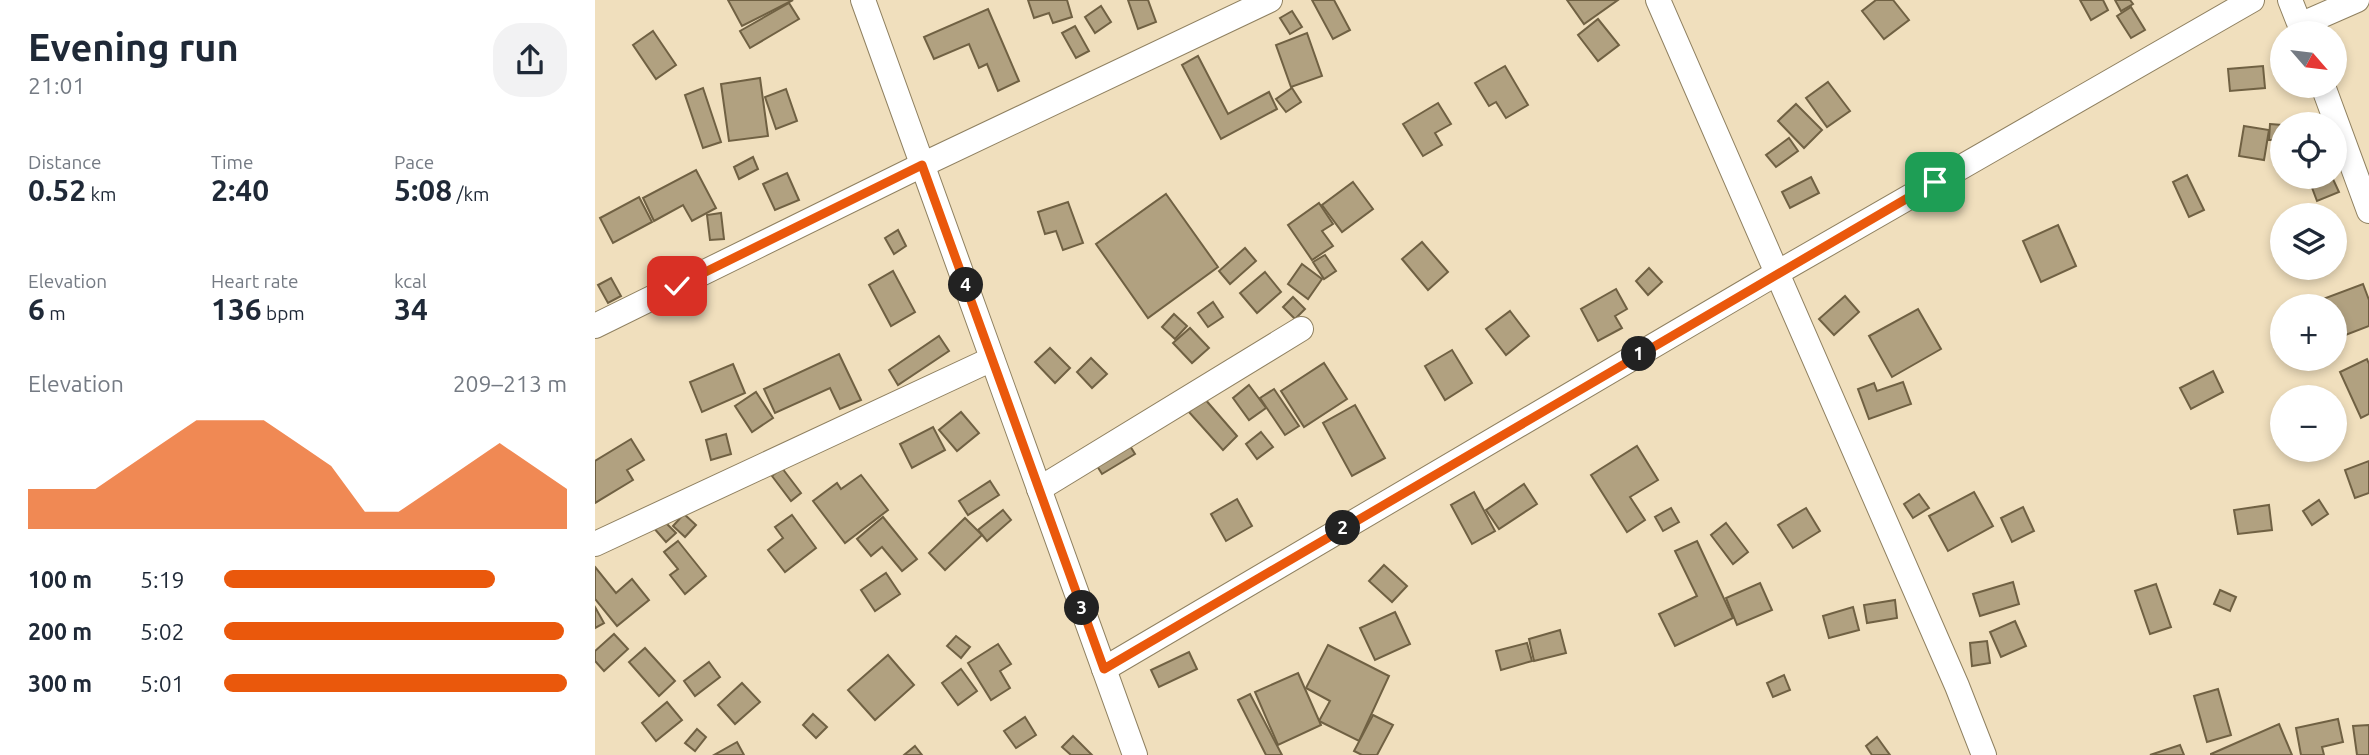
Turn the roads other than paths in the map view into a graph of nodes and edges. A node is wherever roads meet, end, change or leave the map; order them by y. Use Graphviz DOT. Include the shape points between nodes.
graph roads {
  1 [pos="863,0"];
  2 [pos="1270,0"];
  3 [pos="1658,0"];
  4 [pos="2252,0"];
  5 [pos="2290,0"];
  6 [pos="2357,0"];
  7 [pos="2299,21"];
  8 [pos="2317,21"];
  9 [pos="2327,98"];
  10 [pos="922,165"];
  11 [pos="2369,211"];
  12 [pos="1777,273"];
  13 [pos="595,326"];
  14 [pos="1301,329"];
  15 [pos="992,359"];
  16 [pos="1039,489"];
  17 [pos="595,544"];
  18 [pos="1104,669"];
  19 [pos="1135,755"];
  20 [pos="1984,755"];
  1 -- 10 [label="street"];
  2 -- 10 [label="street"];
  3 -- 12 [label="street"];
  4 -- 12 [label="street"];
  5 -- 7 [label="street"];
  6 -- 8 [label="street"];
  9 -- 11 [label="street"];
  10 -- 13 [label="street"];
  10 -- 15 [label="street"];
  12 -- 18 [label="street"];
  12 -- 20 [label="street"];
  14 -- 16 [label="street"];
  15 -- 16 [label="street"];
  15 -- 17 [label="street"];
  16 -- 18 [label="street"];
  18 -- 19 [label="street"];
}
